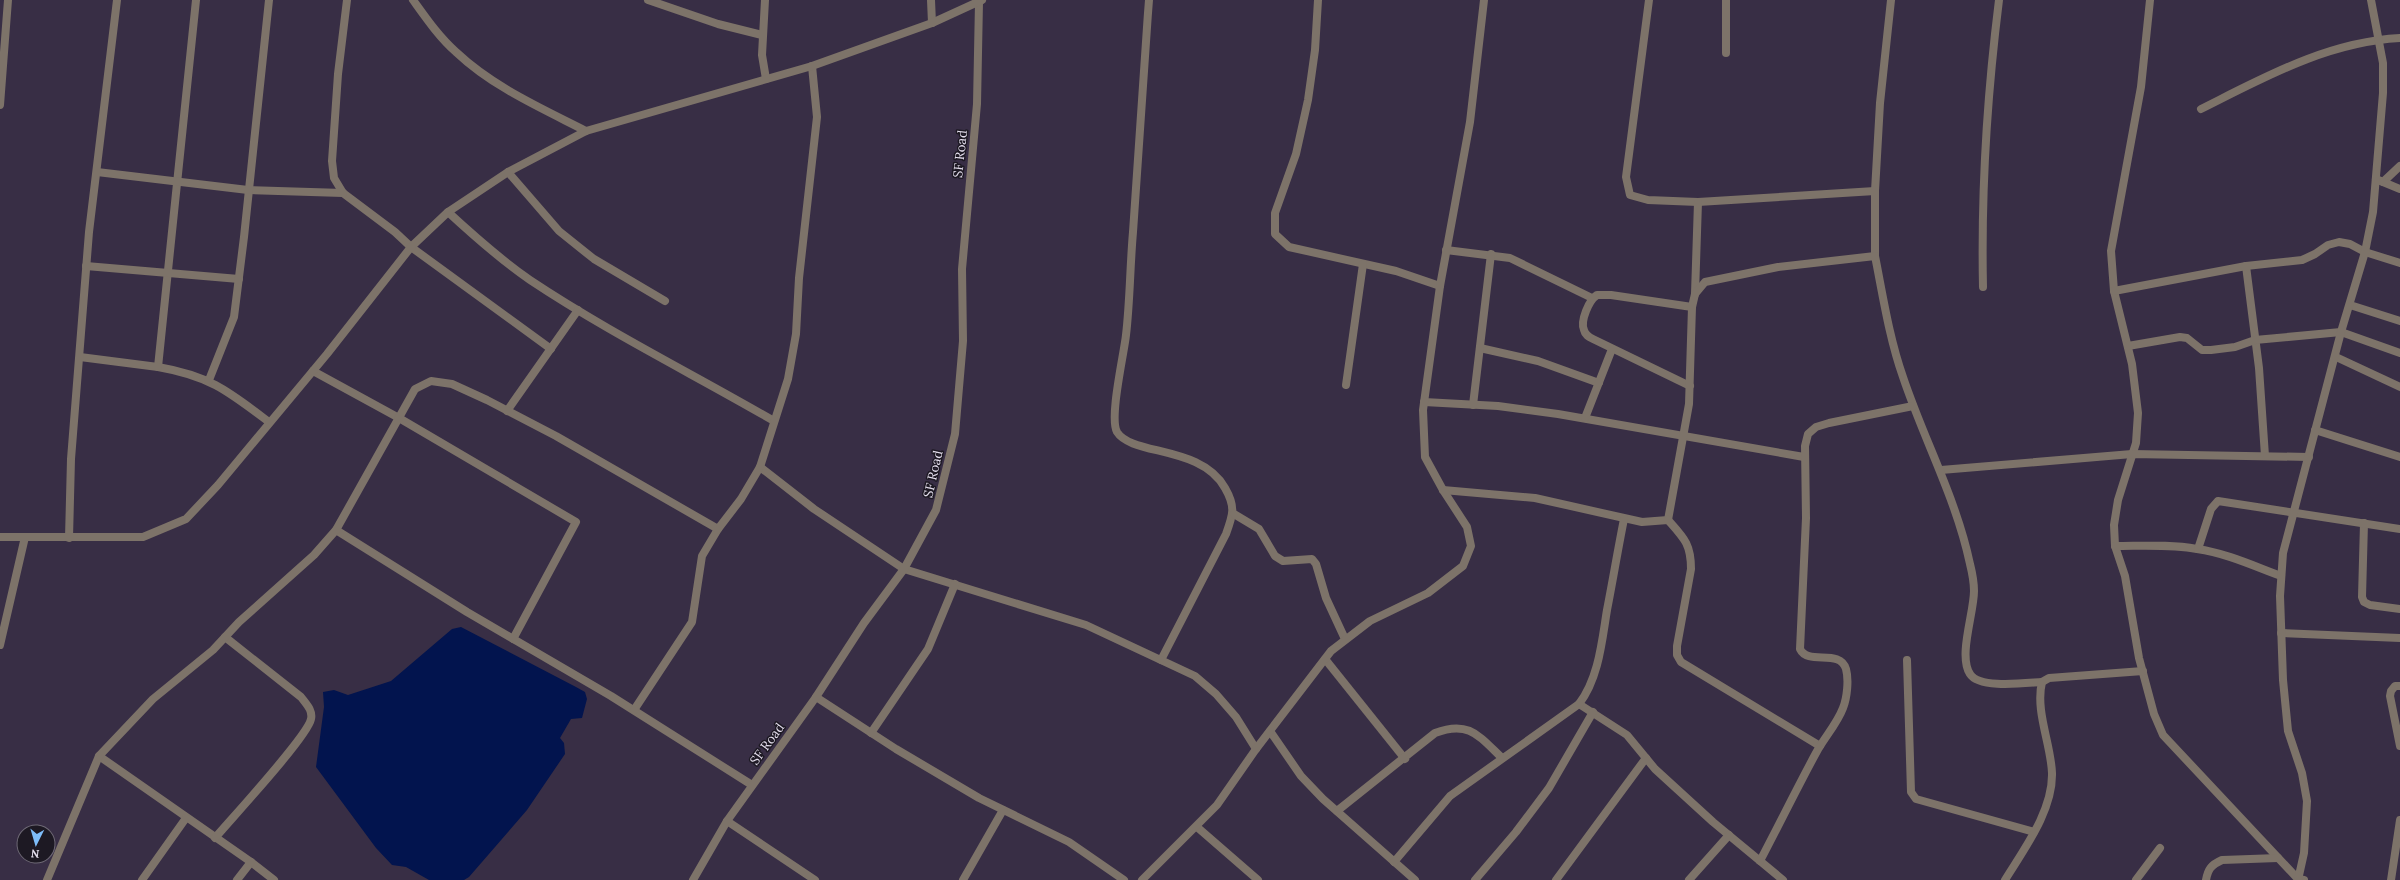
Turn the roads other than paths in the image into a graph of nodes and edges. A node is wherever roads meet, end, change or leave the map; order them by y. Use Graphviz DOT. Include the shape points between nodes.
graph roads {
  1 [pos="8,0"];
  2 [pos="117,0"];
  3 [pos="196,0"];
  4 [pos="269,0"];
  5 [pos="347,0"];
  6 [pos="413,0"];
  7 [pos="648,0"];
  8 [pos="764,0"];
  9 [pos="931,0"];
  10 [pos="1150,0"];
  11 [pos="1318,0"];
  12 [pos="1484,0"];
  13 [pos="1649,0"];
  14 [pos="1726,0"];
  15 [pos="1891,0"];
  16 [pos="1998,0"];
  17 [pos="2150,0"];
  18 [pos="2371,0"];
  19 [pos="980,1"];
  20 [pos="3,23"];
  21 [pos="932,23"];
  22 [pos="762,35"];
  23 [pos="2400,38"];
  24 [pos="2380,39"];
  25 [pos="1726,53"];
  26 [pos="812,66"];
  27 [pos="766,79"];
  28 [pos="0,105"];
  29 [pos="2201,109"];
  30 [pos="586,131"];
  31 [pos="2400,166"];
  32 [pos="97,172"];
  33 [pos="508,172"];
  34 [pos="176,181"];
  35 [pos="2380,181"];
  36 [pos="2400,189"];
  37 [pos="248,190"];
  38 [pos="1875,191"];
  39 [pos="343,192"];
  40 [pos="1698,202"];
  41 [pos="448,212"];
  42 [pos="411,247"];
  43 [pos="1446,250"];
  44 [pos="2365,252"];
  45 [pos="1491,254"];
  46 [pos="1875,256"];
  47 [pos="2400,263"];
  48 [pos="1363,264"];
  49 [pos="86,266"];
  50 [pos="2246,266"];
  51 [pos="166,274"];
  52 [pos="239,279"];
  53 [pos="1440,286"];
  54 [pos="1983,287"];
  55 [pos="2114,291"];
  56 [pos="1695,294"];
  57 [pos="1592,298"];
  58 [pos="665,301"];
  59 [pos="2350,305"];
  60 [pos="1692,307"];
  61 [pos="578,310"];
  62 [pos="2400,321"];
  63 [pos="2341,332"];
  64 [pos="2255,340"];
  65 [pos="2128,346"];
  66 [pos="1480,348"];
  67 [pos="551,349"];
  68 [pos="1612,349"];
  69 [pos="2400,353"];
  70 [pos="80,357"];
  71 [pos="2336,357"];
  72 [pos="158,367"];
  73 [pos="313,371"];
  74 [pos="209,380"];
  75 [pos="1599,383"];
  76 [pos="1346,385"];
  77 [pos="1690,386"];
  78 [pos="2400,388"];
  79 [pos="1424,402"];
  80 [pos="1473,405"];
  81 [pos="1913,406"];
  82 [pos="507,411"];
  83 [pos="398,418"];
  84 [pos="1585,418"];
  85 [pos="774,421"];
  86 [pos="269,422"];
  87 [pos="2315,430"];
  88 [pos="1684,435"];
  89 [pos="2132,454"];
  90 [pos="2265,456"];
  91 [pos="1804,457"];
  92 [pos="2309,457"];
  93 [pos="2400,457"];
  94 [pos="760,467"];
  95 [pos="1941,470"];
  96 [pos="1443,490"];
  97 [pos="2293,511"];
  98 [pos="1234,514"];
  99 [pos="1624,519"];
  100 [pos="1668,520"];
  101 [pos="2364,523"];
  102 [pos="718,529"];
  103 [pos="2400,529"];
  104 [pos="336,530"];
  105 [pos="0,537"];
  106 [pos="25,537"];
  107 [pos="69,538"];
  108 [pos="2115,546"];
  109 [pos="2198,549"];
  110 [pos="904,569"];
  111 [pos="2282,576"];
  112 [pos="955,584"];
  113 [pos="2400,609"];
  114 [pos="2281,633"];
  115 [pos="225,637"];
  116 [pos="2400,638"];
  117 [pos="513,639"];
  118 [pos="1345,639"];
  119 [pos="0,645"];
  120 [pos="1325,659"];
  121 [pos="1161,660"];
  122 [pos="1907,660"];
  123 [pos="2143,671"];
  124 [pos="2042,682"];
  125 [pos="2400,686"];
  126 [pos="816,697"];
  127 [pos="1579,704"];
  128 [pos="634,710"];
  129 [pos="1593,712"];
  130 [pos="1270,731"];
  131 [pos="871,733"];
  132 [pos="1820,746"];
  133 [pos="2400,746"];
  134 [pos="1256,749"];
  135 [pos="99,756"];
  136 [pos="1502,758"];
  137 [pos="1646,758"];
  138 [pos="1405,759"];
  139 [pos="752,785"];
  140 [pos="1003,810"];
  141 [pos="1337,812"];
  142 [pos="186,818"];
  143 [pos="2400,820"];
  144 [pos="727,821"];
  145 [pos="1197,827"];
  146 [pos="2034,832"];
  147 [pos="1729,835"];
  148 [pos="215,838"];
  149 [pos="2160,848"];
  150 [pos="2278,858"];
  151 [pos="1760,861"];
  152 [pos="251,862"];
  153 [pos="1394,862"];
  154 [pos="47,880"];
  155 [pos="142,880"];
  156 [pos="237,880"];
  157 [pos="274,880"];
  158 [pos="693,880"];
  159 [pos="816,880"];
  160 [pos="963,880"];
  161 [pos="1124,880"];
  162 [pos="1142,880"];
  163 [pos="1258,880"];
  164 [pos="1415,880"];
  165 [pos="1475,880"];
  166 [pos="1556,880"];
  167 [pos="1690,880"];
  168 [pos="1783,880"];
  169 [pos="2005,880"];
  170 [pos="2136,880"];
  171 [pos="2206,880"];
  172 [pos="2300,880"];
  173 [pos="2391,880"];
  1 -- 20 [label="street"];
  2 -- 32 [label="street"];
  3 -- 34 [label="street"];
  4 -- 37 [label="street"];
  5 -- 39 [label="street" via="338,74 332,161 334,178"];
  6 -- 30 [label="street" via="455,52 487,77"];
  7 -- 22 [label="street" via="718,24"];
  8 -- 22 [label="street"];
  9 -- 21 [label="street"];
  10 -- 98 [label="street" via="1126,336 1114,418 1117,432 1129,441 1180,455 1206,467 1221,481 1230,498"];
  11 -- 48 [label="street" via="1308,100 1296,154 1275,213 1275,234 1289,247"];
  12 -- 43 [label="street" via="1470,122"];
  13 -- 40 [label="street" via="1626,177 1630,195 1648,200"];
  14 -- 25 [label="street"];
  15 -- 38 [label="street" via="1880,103"];
  16 -- 54 [label="street" via="1988,88 1983,195"];
  17 -- 55 [label="street" via="2141,87 2111,250"];
  18 -- 24 [label="street"];
  19 -- 21 [label="street"];
  19 -- 110 [label="street, SF Road" via="977,104 962,269 963,341 955,434 936,510"];
  20 -- 28 [label="street"];
  21 -- 26 [label="street"];
  22 -- 27 [label="street"];
  23 -- 24 [label="street"];
  24 -- 29 [label="street" via="2333,48 2291,64"];
  24 -- 35 [label="street" via="2383,93"];
  26 -- 27 [label="street"];
  26 -- 85 [label="street" via="817,116 800,271 796,334 788,379"];
  27 -- 30 [label="street"];
  30 -- 33 [label="street"];
  31 -- 35 [label="street"];
  32 -- 34 [label="street"];
  32 -- 49 [label="street"];
  33 -- 41 [label="street"];
  33 -- 58 [label="street" via="559,231 594,259"];
  34 -- 37 [label="street"];
  34 -- 51 [label="street"];
  35 -- 36 [label="street"];
  35 -- 44 [label="street"];
  37 -- 39 [label="street"];
  37 -- 52 [label="street"];
  38 -- 40 [label="street"];
  38 -- 46 [label="street"];
  39 -- 42 [label="street"];
  40 -- 56 [label="street"];
  41 -- 42 [label="street"];
  41 -- 61 [label="street" via="529,280"];
  42 -- 67 [label="street"];
  42 -- 73 [label="street"];
  43 -- 45 [label="street"];
  43 -- 53 [label="street"];
  44 -- 47 [label="street"];
  44 -- 50 [label="street" via="2350,244 2339,242 2328,245 2302,260"];
  44 -- 59 [label="street"];
  45 -- 57 [label="street" via="1522,263"];
  45 -- 66 [label="street"];
  46 -- 56 [label="street" via="1800,264 1737,275 1705,282"];
  46 -- 81 [label="street" via="1888,323"];
  48 -- 53 [label="street" via="1396,271"];
  48 -- 76 [label="street"];
  49 -- 51 [label="street"];
  49 -- 70 [label="street"];
  50 -- 55 [label="street"];
  50 -- 64 [label="street"];
  51 -- 52 [label="street"];
  51 -- 72 [label="street"];
  52 -- 74 [label="street" via="234,317"];
  53 -- 79 [label="street"];
  55 -- 65 [label="street"];
  56 -- 60 [label="street"];
  57 -- 60 [label="street" via="1597,295 1611,295"];
  57 -- 68 [label="street" via="1585,317 1584,330 1593,339"];
  59 -- 62 [label="street"];
  59 -- 63 [label="street"];
  60 -- 77 [label="street"];
  61 -- 67 [label="street"];
  61 -- 85 [label="street"];
  63 -- 64 [label="street"];
  63 -- 69 [label="street"];
  63 -- 71 [label="street"];
  64 -- 65 [label="street" via="2235,347 2211,350 2202,350 2186,338 2180,337"];
  64 -- 90 [label="street"];
  65 -- 89 [label="street" via="2138,407 2138,431"];
  66 -- 75 [label="street" via="1538,361"];
  66 -- 80 [label="street"];
  67 -- 82 [label="street"];
  68 -- 75 [label="street"];
  68 -- 77 [label="street"];
  70 -- 72 [label="street"];
  70 -- 107 [label="street" via="71,459"];
  71 -- 78 [label="street"];
  71 -- 87 [label="street"];
  72 -- 74 [label="street" via="182,371"];
  73 -- 83 [label="street"];
  73 -- 86 [label="street"];
  74 -- 86 [label="street"];
  75 -- 84 [label="street"];
  77 -- 88 [label="street"];
  79 -- 80 [label="street"];
  79 -- 96 [label="street" via="1425,457"];
  80 -- 84 [label="street"];
  81 -- 91 [label="street" via="1816,427 1808,434"];
  81 -- 95 [label="street"];
  82 -- 83 [label="street" via="452,384 431,381 415,389"];
  82 -- 102 [label="street" via="556,436"];
  83 -- 104 [label="street"];
  83 -- 117 [label="street" via="576,522"];
  84 -- 88 [label="street"];
  85 -- 94 [label="street"];
  86 -- 107 [label="street" via="218,485 186,519 143,537"];
  87 -- 92 [label="street"];
  87 -- 93 [label="street"];
  88 -- 91 [label="street"];
  88 -- 100 [label="street"];
  89 -- 90 [label="street"];
  89 -- 95 [label="street"];
  89 -- 108 [label="street" via="2118,500 2114,525"];
  90 -- 92 [label="street"];
  91 -- 132 [label="street" via="1806,518 1800,649 1807,657 1834,658 1841,662 1846,668 1847,682 1843,708"];
  92 -- 97 [label="street"];
  94 -- 102 [label="street" via="741,499"];
  94 -- 110 [label="street" via="814,509"];
  95 -- 124 [label="street" via="1971,565 1974,591 1966,643 1969,673 1974,680 1984,684"];
  96 -- 99 [label="street" via="1535,498"];
  96 -- 118 [label="street" via="1467,527 1471,546 1464,566 1428,593 1370,621"];
  97 -- 101 [label="street"];
  97 -- 109 [label="street" via="2218,501 2211,510"];
  97 -- 111 [label="street" via="2283,553"];
  98 -- 118 [label="street" via="1260,529 1276,556 1283,561 1312,559"];
  98 -- 121 [label="street"];
  99 -- 100 [label="street" via="1642,522"];
  99 -- 127 [label="street" via="1592,679"];
  100 -- 132 [label="street" via="1688,543 1691,557 1677,655 1682,662"];
  101 -- 103 [label="street"];
  101 -- 113 [label="street" via="2361,589 2364,602"];
  102 -- 128 [label="street" via="702,556 692,622"];
  104 -- 115 [label="street" via="314,555"];
  104 -- 117 [label="street"];
  105 -- 106 [label="street"];
  106 -- 107 [label="street"];
  106 -- 119 [label="street"];
  108 -- 109 [label="street"];
  108 -- 123 [label="street" via="2125,576"];
  109 -- 111 [label="street"];
  110 -- 112 [label="street"];
  110 -- 126 [label="street, SF Road" via="864,623"];
  111 -- 114 [label="street"];
  112 -- 121 [label="street" via="1086,625"];
  112 -- 131 [label="street" via="928,649"];
  114 -- 116 [label="street"];
  114 -- 172 [label="street" via="2288,731 2302,773 2307,801"];
  115 -- 135 [label="street" via="154,700"];
  115 -- 148 [label="street" via="301,698 310,709 311,719 293,746"];
  117 -- 128 [label="street"];
  118 -- 120 [label="street"];
  120 -- 130 [label="street"];
  120 -- 138 [label="street"];
  121 -- 134 [label="street" via="1195,676 1216,694 1236,717"];
  122 -- 146 [label="street" via="1911,792 1916,799"];
  123 -- 124 [label="street" via="2049,678"];
  123 -- 150 [label="street" via="2154,714 2163,735"];
  124 -- 146 [label="street" via="2040,700 2052,774 2048,798"];
  125 -- 133 [label="street" via="2395,686 2390,696"];
  126 -- 131 [label="street"];
  126 -- 139 [label="street, SF Road"];
  127 -- 129 [label="street"];
  127 -- 136 [label="street"];
  128 -- 139 [label="street"];
  129 -- 137 [label="street" via="1627,735"];
  129 -- 165 [label="street" via="1549,788"];
  130 -- 134 [label="street"];
  130 -- 141 [label="street" via="1301,776"];
  131 -- 140 [label="street"];
  132 -- 151 [label="street"];
  134 -- 145 [label="street" via="1217,805"];
  135 -- 142 [label="street"];
  135 -- 154 [label="street"];
  136 -- 138 [label="street" via="1478,735 1467,728 1458,727 1435,733"];
  136 -- 153 [label="street" via="1450,796"];
  137 -- 147 [label="street"];
  137 -- 166 [label="street"];
  138 -- 141 [label="street"];
  139 -- 144 [label="street, SF Road"];
  140 -- 160 [label="street"];
  140 -- 161 [label="street" via="1069,842"];
  141 -- 153 [label="street"];
  142 -- 148 [label="street"];
  142 -- 155 [label="street"];
  143 -- 173 [label="street"];
  144 -- 158 [label="street, SF Road"];
  144 -- 159 [label="street"];
  145 -- 162 [label="street" via="1155,864"];
  145 -- 163 [label="street"];
  146 -- 169 [label="street"];
  147 -- 151 [label="street"];
  147 -- 167 [label="street"];
  148 -- 152 [label="street"];
  149 -- 170 [label="street"];
  150 -- 171 [label="street" via="2222,860 2208,870"];
  150 -- 172 [label="street"];
  151 -- 168 [label="street"];
  152 -- 156 [label="street"];
  152 -- 157 [label="street"];
  153 -- 164 [label="street"];
}
